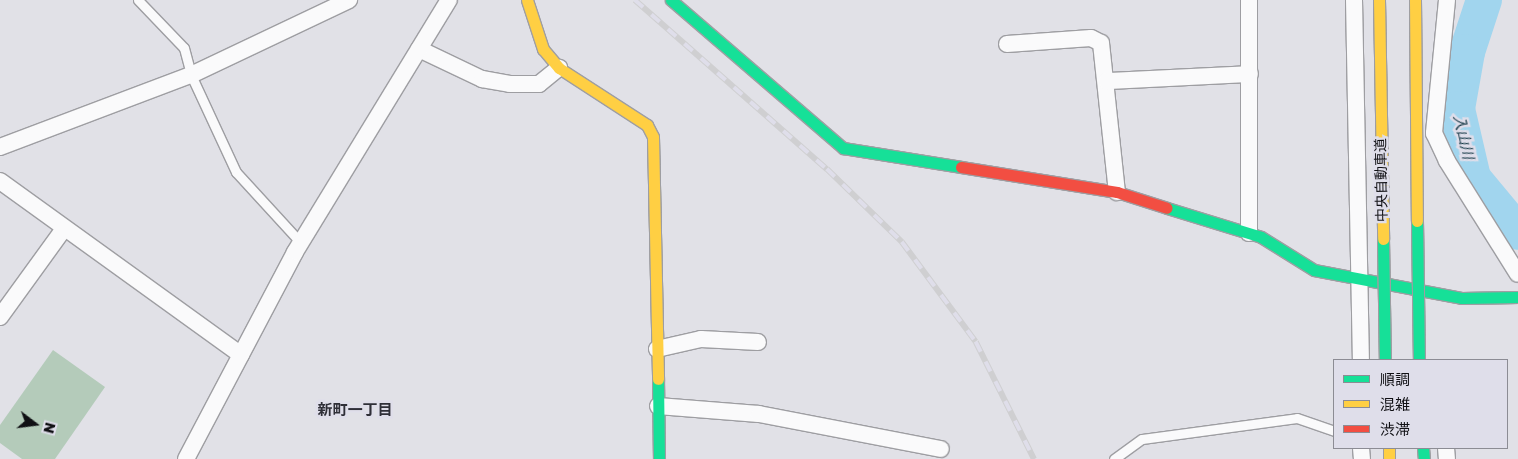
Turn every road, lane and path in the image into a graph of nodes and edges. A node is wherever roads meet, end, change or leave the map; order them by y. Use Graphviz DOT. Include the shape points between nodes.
graph roads {
  1 [pos="138,0"];
  2 [pos="349,0"];
  3 [pos="449,0"];
  4 [pos="527,0"];
  5 [pos="671,0"];
  6 [pos="1249,0"];
  7 [pos="1354,0"];
  8 [pos="1379,0"];
  9 [pos="1415,0"];
  10 [pos="1447,0"];
  11 [pos="1007,44"];
  12 [pos="419,49"];
  13 [pos="559,68"];
  14 [pos="1250,74"];
  15 [pos="190,75"];
  16 [pos="1107,81"];
  17 [pos="0,147"];
  18 [pos="0,181"];
  19 [pos="1117,192"];
  20 [pos="62,230"];
  21 [pos="1249,234"];
  22 [pos="301,243"];
  23 [pos="1518,274"];
  24 [pos="1361,278"];
  25 [pos="1518,297"];
  26 [pos="0,317"];
  27 [pos="758,342"];
  28 [pos="657,349"];
  29 [pos="241,355"];
  30 [pos="1361,359"];
  31 [pos="1385,359"];
  32 [pos="1418,359"];
  33 [pos="658,406"];
  34 [pos="1333,431"];
  35 [pos="941,449"];
  36 [pos="186,459"];
  37 [pos="658,459"];
  38 [pos="1114,459"];
  1 -- 15 [label="lane" via="184,48"];
  2 -- 15 [label="street"];
  3 -- 12 [label="street"];
  4 -- 13 [label="main road" via="543,49"];
  5 -- 19 [label="main road" via="843,148"];
  6 -- 14 [label="street"];
  7 -- 24 [label="street"];
  8 -- 31 [label="main road, 中央自動車道, bridge"];
  9 -- 32 [label="main road, bridge"];
  10 -- 23 [label="street" via="1434,133 1446,161"];
  11 -- 16 [label="street" via="1091,38 1101,43"];
  12 -- 13 [label="street" via="482,79 510,84 539,84"];
  12 -- 22 [label="street"];
  13 -- 28 [label="main road" via="647,125 653,137"];
  14 -- 16 [label="street"];
  14 -- 21 [label="street"];
  15 -- 17 [label="street"];
  15 -- 22 [label="lane" via="236,172"];
  16 -- 19 [label="street"];
  18 -- 20 [label="street"];
  19 -- 21 [label="main road"];
  20 -- 26 [label="street"];
  20 -- 29 [label="street"];
  21 -- 24 [label="main road" via="1314,270"];
  22 -- 29 [label="street"];
  24 -- 25 [label="main road" via="1462,298"];
  24 -- 30 [label="street"];
  27 -- 28 [label="street" via="700,338"];
  28 -- 33 [label="main road"];
  29 -- 36 [label="street"];
  33 -- 35 [label="street" via="759,414"];
  33 -- 37 [label="main road"];
  34 -- 38 [label="lane" via="1297,418 1142,439"];
}
